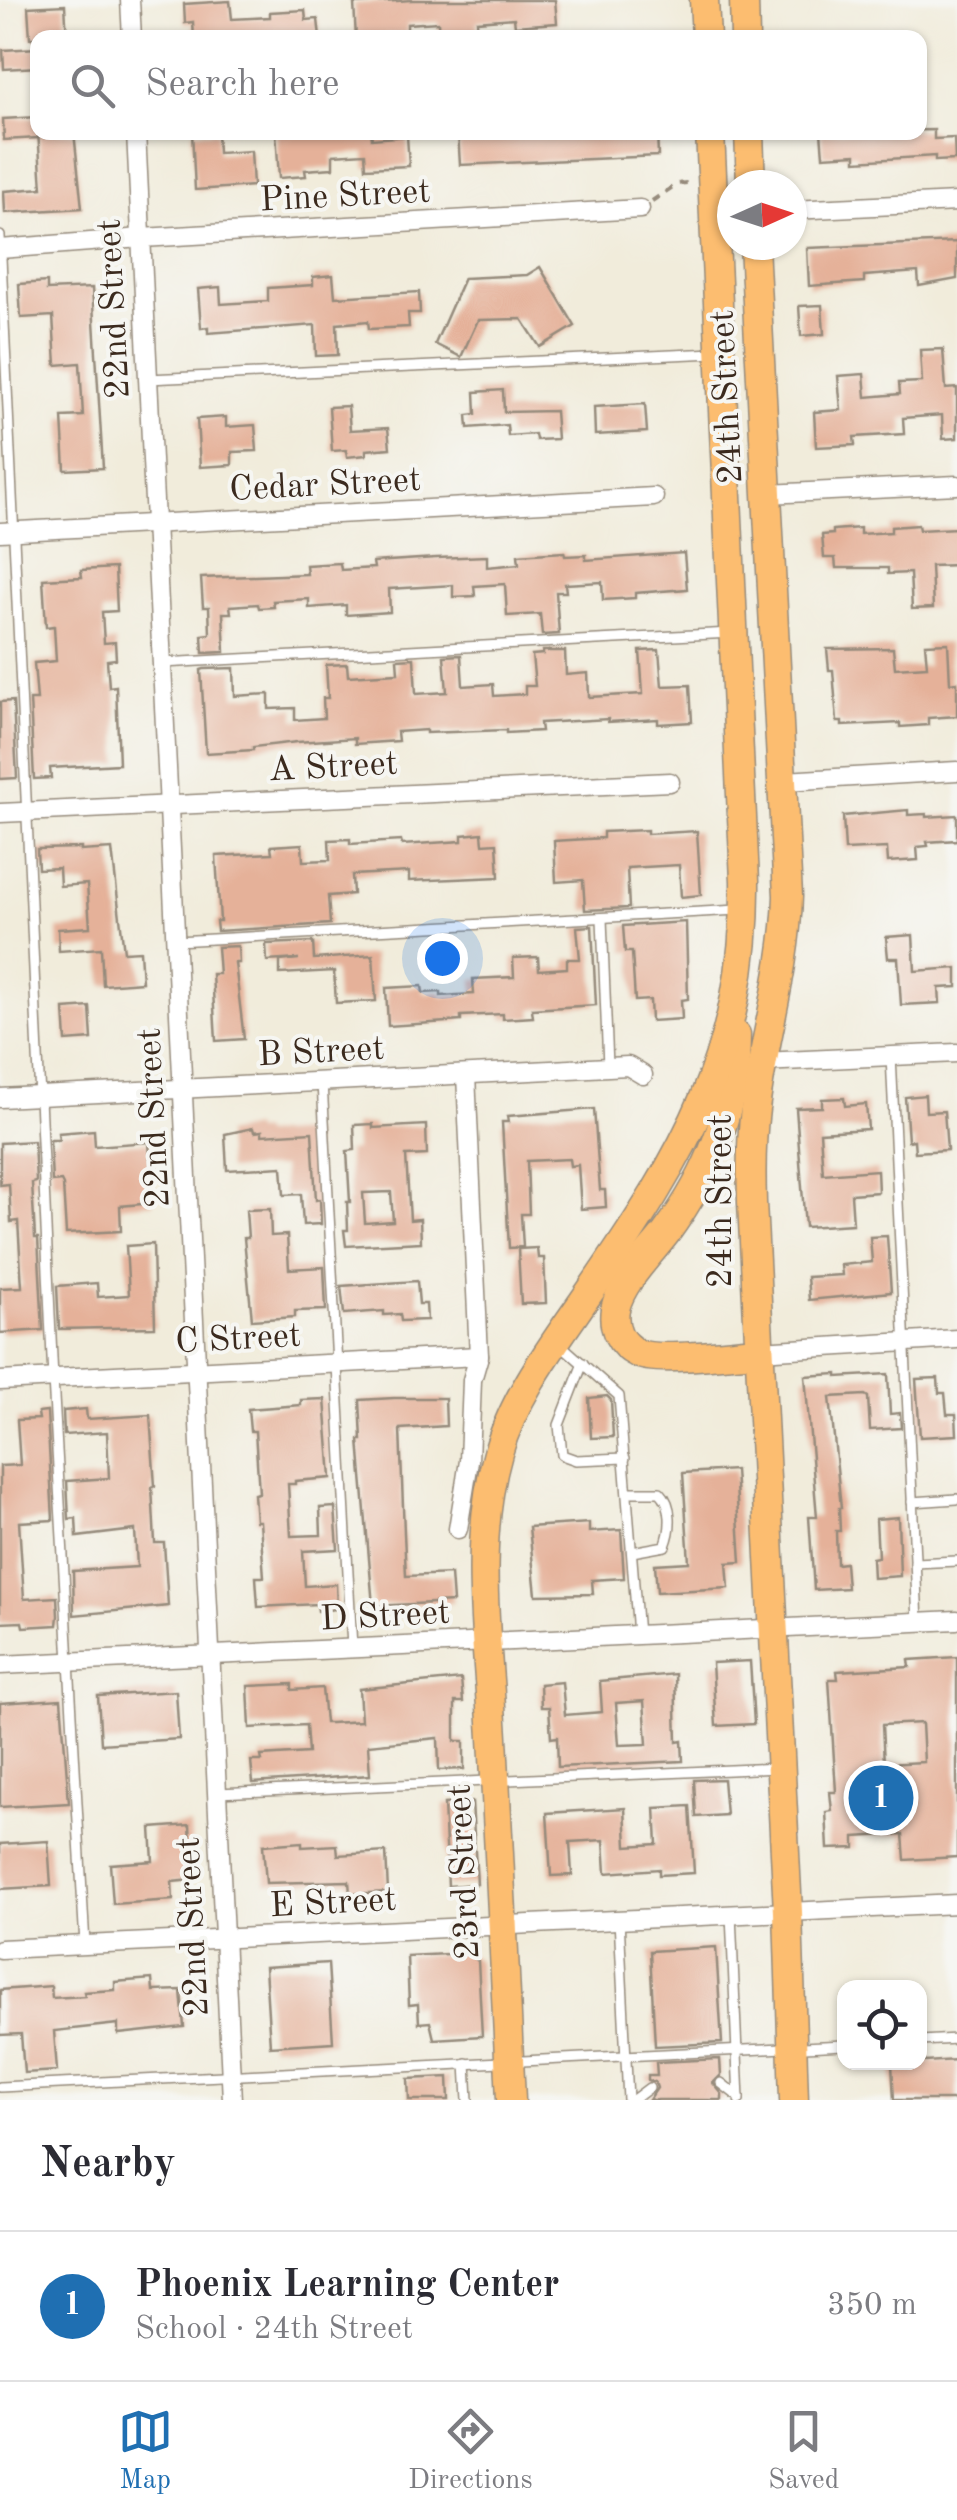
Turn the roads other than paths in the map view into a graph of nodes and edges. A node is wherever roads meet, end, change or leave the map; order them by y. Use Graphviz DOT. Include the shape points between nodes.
graph roads {
  1 [pos="130,0"];
  2 [pos="704,0"];
  3 [pos="744,0"];
  4 [pos="132,30"];
  5 [pos="706,30"];
  6 [pos="746,30"];
  7 [pos="136,140"];
  8 [pos="710,140"];
  9 [pos="749,140"];
  10 [pos="750,170"];
  11 [pos="957,202"];
  12 [pos="807,209"];
  13 [pos="640,210"];
  14 [pos="0,236"];
  15 [pos="142,238"];
  16 [pos="0,249"];
  17 [pos="755,260"];
  18 [pos="721,353"];
  19 [pos="148,378"];
  20 [pos="957,486"];
  21 [pos="767,494"];
  22 [pos="654,496"];
  23 [pos="156,525"];
  24 [pos="7,532"];
  25 [pos="734,633"];
  26 [pos="162,663"];
  27 [pos="957,772"];
  28 [pos="784,781"];
  29 [pos="670,782"];
  30 [pos="169,805"];
  31 [pos="28,812"];
  32 [pos="0,813"];
  33 [pos="746,910"];
  34 [pos="602,919"];
  35 [pos="176,940"];
  36 [pos="736,993"];
  37 [pos="957,1053"];
  38 [pos="890,1056"];
  39 [pos="762,1062"];
  40 [pos="608,1067"];
  41 [pos="466,1075"];
  42 [pos="643,1075"];
  43 [pos="322,1082"];
  44 [pos="182,1089"];
  45 [pos="42,1096"];
  46 [pos="0,1098"];
  47 [pos="957,1339"];
  48 [pos="556,1341"];
  49 [pos="904,1342"];
  50 [pos="759,1351"];
  51 [pos="479,1356"];
  52 [pos="583,1363"];
  53 [pos="337,1365"];
  54 [pos="196,1372"];
  55 [pos="54,1378"];
  56 [pos="0,1381"];
  57 [pos="625,1458"];
  58 [pos="627,1492"];
  59 [pos="957,1499"];
  60 [pos="912,1502"];
  61 [pos="458,1529"];
  62 [pos="632,1552"];
  63 [pos="957,1561"];
  64 [pos="915,1563"];
  65 [pos="957,1620"];
  66 [pos="918,1622"];
  67 [pos="774,1630"];
  68 [pos="638,1635"];
  69 [pos="488,1641"];
  70 [pos="352,1648"];
  71 [pos="210,1655"];
  72 [pos="68,1662"];
  73 [pos="0,1665"];
  74 [pos="780,1768"];
  75 [pos="496,1781"];
  76 [pos="217,1794"];
  77 [pos="957,1904"];
  78 [pos="788,1912"];
  79 [pos="731,1914"];
  80 [pos="619,1920"];
  81 [pos="502,1925"];
  82 [pos="224,1938"];
  83 [pos="85,1945"];
  84 [pos="0,1949"];
  85 [pos="957,2039"];
  86 [pos="927,2041"];
  87 [pos="837,2046"];
  88 [pos="794,2049"];
  89 [pos="736,2052"];
  90 [pos="627,2056"];
  91 [pos="509,2061"];
  92 [pos="466,2063"];
  93 [pos="230,2076"];
  94 [pos="721,2083"];
  95 [pos="0,2087"];
  96 [pos="649,2088"];
  97 [pos="738,2099"];
  98 [pos="232,2100"];
  99 [pos="468,2100"];
  100 [pos="511,2100"];
  101 [pos="631,2100"];
  102 [pos="794,2100"];
  1 -- 4 [label="street"];
  2 -- 5 [label="main road"];
  3 -- 6 [label="main road"];
  7 -- 15 [label="street, 22nd Street"];
  8 -- 18 [label="main road, 24th Street"];
  9 -- 10 [label="main road"];
  11 -- 12 [label="street"];
  13 -- 15 [label="street, Pine Street"];
  14 -- 16 [label="lane"];
  15 -- 16 [label="street, Pine Street"];
  15 -- 19 [label="street, 22nd Street"];
  16 -- 24 [label="lane"];
  17 -- 21 [label="main road, 24th Street"];
  18 -- 19 [label="lane"];
  18 -- 25 [label="main road, 24th Street"];
  19 -- 23 [label="street, 22nd Street"];
  20 -- 21 [label="street"];
  21 -- 28 [label="main road, 24th Street"];
  22 -- 23 [label="street, Cedar Street"];
  23 -- 24 [label="street, Cedar Street"];
  23 -- 26 [label="street, 22nd Street"];
  24 -- 31 [label="lane"];
  25 -- 26 [label="lane"];
  25 -- 33 [label="main road, 24th Street"];
  26 -- 30 [label="street, 22nd Street"];
  27 -- 28 [label="street"];
  28 -- 39 [label="main road, 24th Street" via="787,926"];
  29 -- 30 [label="street, A Street"];
  30 -- 31 [label="street, A Street"];
  30 -- 35 [label="street, 22nd Street"];
  31 -- 32 [label="street, A Street"];
  31 -- 45 [label="lane"];
  33 -- 34 [label="lane"];
  33 -- 36 [label="main road, 24th Street"];
  34 -- 35 [label="lane"];
  34 -- 40 [label="lane"];
  35 -- 44 [label="street, 22nd Street"];
  36 -- 48 [label="main road, 24th Street" via="718,1066 676,1160"];
  36 -- 50 [label="main road" via="736,1076 728,1109 686,1204 618,1301 615,1328 643,1356"];
  37 -- 38 [label="street"];
  38 -- 39 [label="street"];
  38 -- 49 [label="lane"];
  39 -- 50 [label="main road, 24th Street" via="751,1148"];
  40 -- 41 [label="street, B Street"];
  40 -- 42 [label="street, B Street" via="628,1066"];
  41 -- 43 [label="street, B Street"];
  41 -- 51 [label="street"];
  43 -- 44 [label="street, B Street"];
  43 -- 53 [label="lane"];
  44 -- 45 [label="street, B Street"];
  44 -- 54 [label="street, 22nd Street"];
  45 -- 46 [label="street, B Street"];
  45 -- 55 [label="lane"];
  47 -- 49 [label="street"];
  48 -- 52 [label="lane"];
  48 -- 69 [label="main road, 24th Street" via="510,1419 494,1468 485,1544"];
  49 -- 50 [label="street"];
  49 -- 60 [label="lane"];
  50 -- 67 [label="main road, 24th Street"];
  51 -- 53 [label="street, C Street"];
  51 -- 61 [label="street"];
  52 -- 57 [label="lane" via="619,1396"];
  52 -- 57 [label="lane" via="559,1425 562,1455"];
  53 -- 54 [label="street, C Street"];
  53 -- 70 [label="lane"];
  54 -- 55 [label="street, C Street"];
  54 -- 71 [label="street, 22nd Street"];
  55 -- 56 [label="street, C Street"];
  55 -- 72 [label="lane"];
  57 -- 58 [label="lane"];
  58 -- 62 [label="lane"];
  58 -- 62 [label="lane" via="660,1492 669,1510 665,1546"];
  59 -- 60 [label="lane"];
  60 -- 64 [label="lane"];
  62 -- 68 [label="lane"];
  63 -- 64 [label="lane"];
  64 -- 66 [label="lane"];
  65 -- 66 [label="street, D Street"];
  66 -- 67 [label="street, D Street"];
  67 -- 68 [label="street, D Street"];
  67 -- 74 [label="main road, 24th Street"];
  68 -- 69 [label="street, D Street"];
  69 -- 70 [label="street, D Street"];
  69 -- 75 [label="main road, 23rd Street"];
  70 -- 71 [label="street, D Street"];
  71 -- 72 [label="street, D Street"];
  71 -- 76 [label="street, 22nd Street"];
  72 -- 73 [label="street, D Street"];
  72 -- 83 [label="lane"];
  74 -- 75 [label="lane"];
  74 -- 78 [label="main road, 24th Street"];
  75 -- 76 [label="lane"];
  75 -- 81 [label="main road, 23rd Street"];
  76 -- 82 [label="street, 22nd Street"];
  77 -- 78 [label="street, E Street"];
  78 -- 79 [label="street, E Street"];
  78 -- 88 [label="main road, 24th Street"];
  79 -- 80 [label="street, E Street"];
  79 -- 89 [label="lane"];
  80 -- 81 [label="street, E Street"];
  80 -- 90 [label="lane"];
  81 -- 82 [label="street, E Street"];
  81 -- 91 [label="main road, 23rd Street"];
  82 -- 83 [label="street, E Street"];
  82 -- 93 [label="street, 22nd Street"];
  83 -- 84 [label="street, E Street"];
  85 -- 86 [label="lane"];
  87 -- 88 [label="lane"];
  88 -- 89 [label="lane"];
  88 -- 102 [label="main road, 24th Street"];
  89 -- 90 [label="lane"];
  89 -- 97 [label="lane"];
  90 -- 91 [label="lane"];
  90 -- 101 [label="lane"];
  91 -- 92 [label="lane"];
  91 -- 100 [label="main road, 23rd Street"];
  92 -- 93 [label="lane"];
  92 -- 99 [label="lane"];
  93 -- 95 [label="lane"];
  93 -- 98 [label="street, 22nd Street"];
  94 -- 97 [label="lane"];
  96 -- 101 [label="lane"];
}
